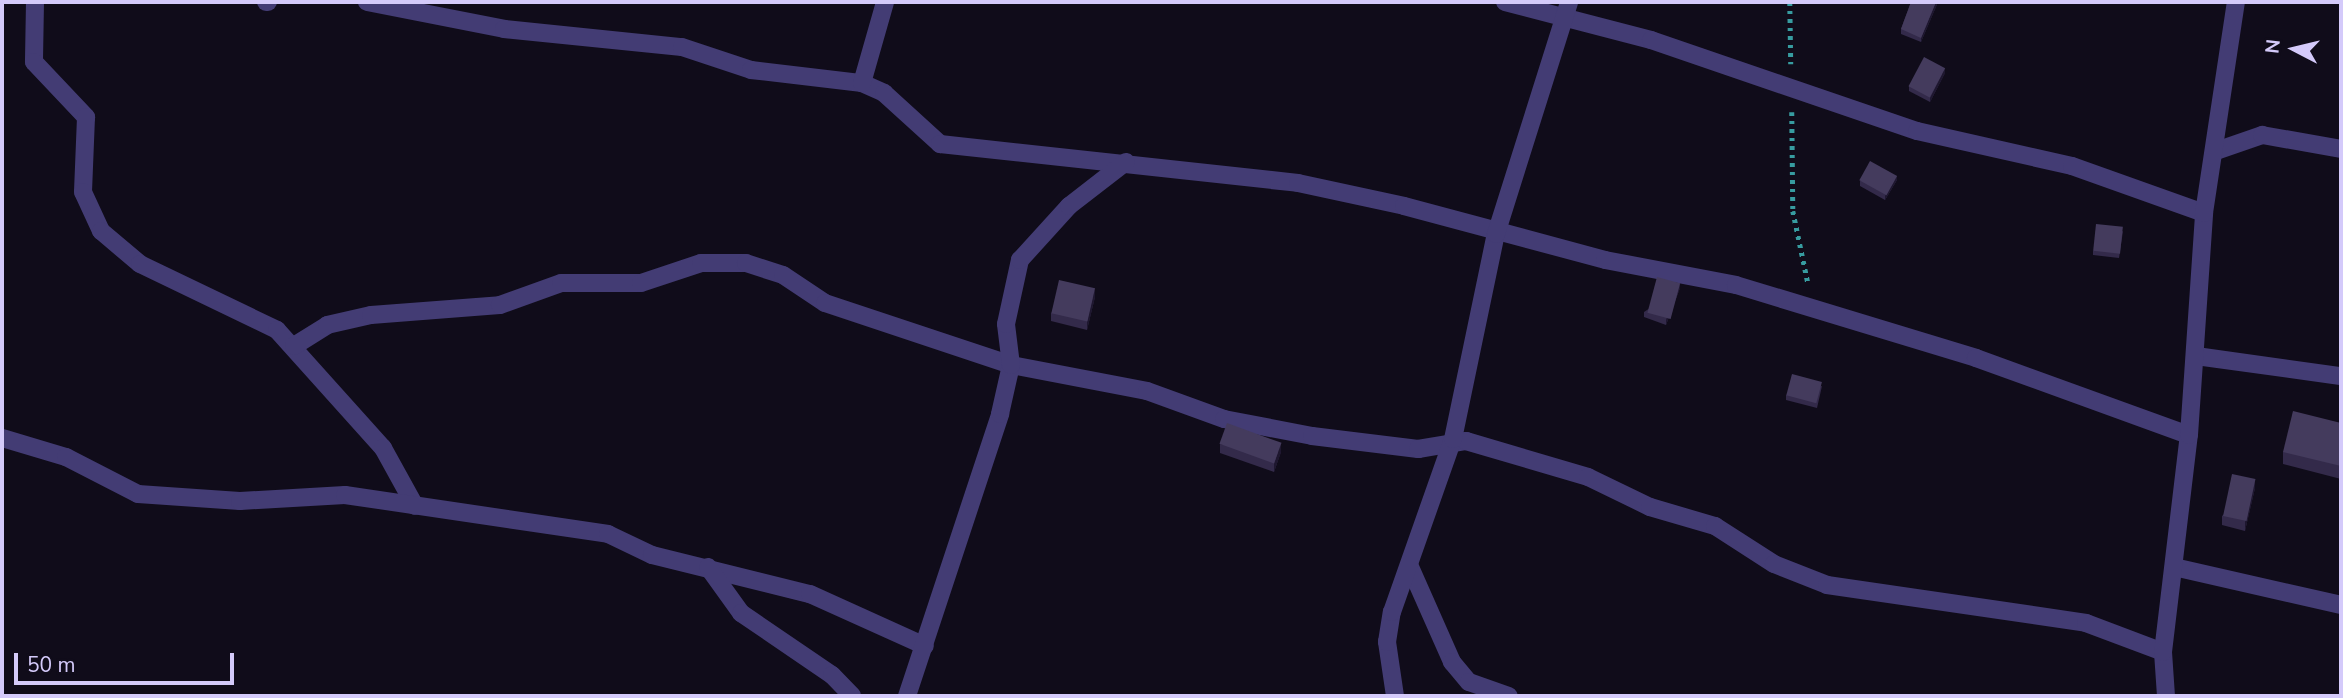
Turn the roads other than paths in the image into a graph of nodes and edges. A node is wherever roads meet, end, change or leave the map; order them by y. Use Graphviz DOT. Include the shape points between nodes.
graph roads {
  1 [pos="35,2"];
  2 [pos="367,2"];
  3 [pos="885,2"];
  4 [pos="1505,2"];
  5 [pos="1569,2"];
  6 [pos="2236,2"];
  7 [pos="1565,20"];
  8 [pos="862,83"];
  9 [pos="2341,149"];
  10 [pos="2216,151"];
  11 [pos="1126,162"];
  12 [pos="2204,214"];
  13 [pos="1496,234"];
  14 [pos="293,346"];
  15 [pos="2196,356"];
  16 [pos="1011,365"];
  17 [pos="2341,376"];
  18 [pos="2189,435"];
  19 [pos="2,438"];
  20 [pos="1453,439"];
  21 [pos="415,506"];
  22 [pos="708,567"];
  23 [pos="1410,567"];
  24 [pos="2174,567"];
  25 [pos="2341,605"];
  26 [pos="925,646"];
  27 [pos="2163,652"];
  28 [pos="852,696"];
  29 [pos="907,696"];
  30 [pos="1395,696"];
  31 [pos="1509,696"];
  32 [pos="2166,696"];
  1 -- 14 [label="street" via="34,62 86,117 83,192 102,231 140,264 218,306 266,324"];
  2 -- 8 [label="street" via="504,29 681,47 751,69"];
  3 -- 8 [label="street"];
  4 -- 7 [label="street"];
  5 -- 7 [label="street"];
  6 -- 10 [label="street"];
  7 -- 12 [label="street" via="1650,40 1917,131 2072,166"];
  7 -- 13 [label="street"];
  8 -- 11 [label="street" via="884,93 940,144"];
  9 -- 10 [label="street" via="2262,135"];
  10 -- 12 [label="street"];
  11 -- 13 [label="street" via="1298,183"];
  11 -- 16 [label="street" via="1069,206 1020,260 1004,342"];
  12 -- 15 [label="street"];
  13 -- 18 [label="street" via="1813,308"];
  13 -- 20 [label="street"];
  14 -- 16 [label="street" via="327,325 371,314 499,305 561,283 641,283 721,260 768,269 825,303"];
  14 -- 21 [label="street" via="383,449"];
  15 -- 17 [label="street"];
  15 -- 18 [label="street"];
  16 -- 20 [label="street" via="1147,391 1224,419 1312,436 1418,449"];
  16 -- 26 [label="street"];
  18 -- 24 [label="street"];
  19 -- 21 [label="street" via="66,457 138,494 240,501 345,495"];
  20 -- 23 [label="street"];
  20 -- 27 [label="street" via="1588,477 1650,507 1715,526 1774,564 1827,585 2086,623"];
  21 -- 22 [label="street" via="608,534 637,551"];
  22 -- 26 [label="street" via="810,594"];
  22 -- 28 [label="street" via="741,613 832,675"];
  23 -- 30 [label="street" via="1387,642"];
  23 -- 31 [label="street" via="1452,662 1469,682"];
  24 -- 25 [label="street"];
  24 -- 27 [label="street"];
  26 -- 29 [label="street"];
  27 -- 32 [label="street"];
}
